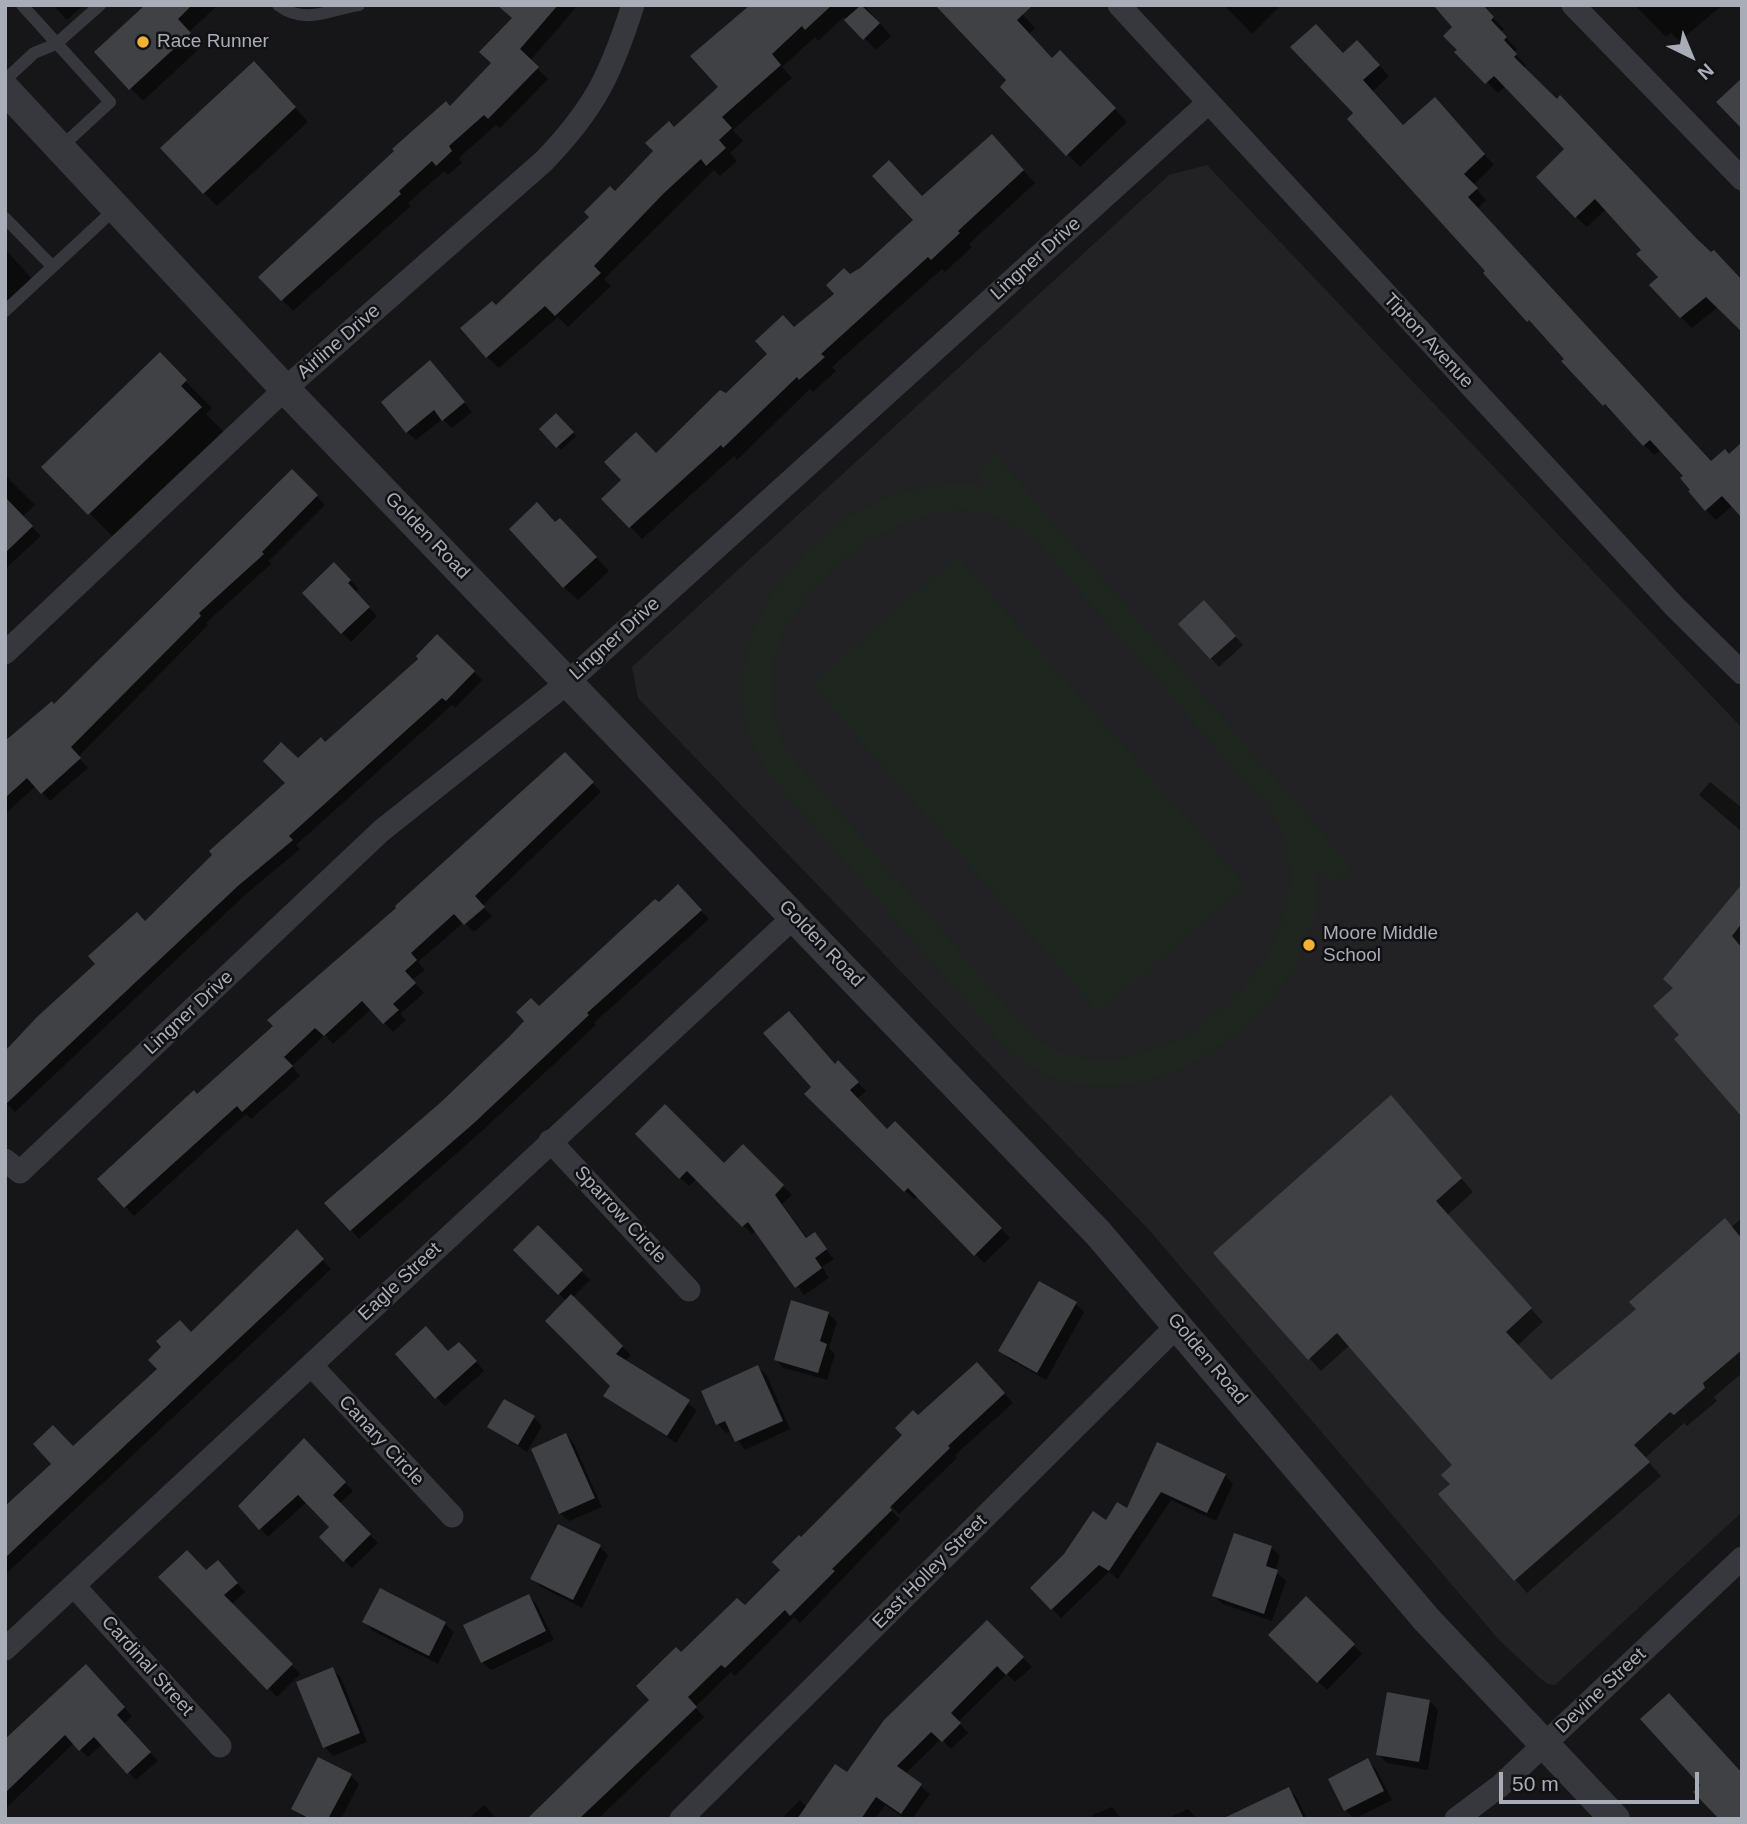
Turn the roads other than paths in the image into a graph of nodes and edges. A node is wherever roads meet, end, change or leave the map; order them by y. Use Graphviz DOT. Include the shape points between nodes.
graph roads {
  1 [pos="22,5"];
  2 [pos="278,5"];
  3 [pos="343,5"];
  4 [pos="359,5"];
  5 [pos="633,5"];
  6 [pos="1119,5"];
  7 [pos="1573,5"];
  8 [pos="94,7"];
  9 [pos="56,44"];
  10 [pos="5,80"];
  11 [pos="5,89"];
  12 [pos="1208,103"];
  13 [pos="61,148"];
  14 [pos="1742,179"];
  15 [pos="116,208"];
  16 [pos="5,218"];
  17 [pos="5,227"];
  18 [pos="21,234"];
  19 [pos="52,267"];
  20 [pos="5,311"];
  21 [pos="285,389"];
  22 [pos="5,653"];
  23 [pos="1742,673"];
  24 [pos="567,682"];
  25 [pos="795,916"];
  26 [pos="550,1141"];
  27 [pos="13,1166"];
  28 [pos="689,1290"];
  29 [pos="1178,1325"];
  30 [pos="311,1366"];
  31 [pos="452,1516"];
  32 [pos="1742,1558"];
  33 [pos="74,1586"];
  34 [pos="5,1649"];
  35 [pos="1544,1744"];
  36 [pos="220,1746"];
  37 [pos="681,1819"];
  38 [pos="1457,1819"];
  39 [pos="1615,1819"];
  1 -- 9 [label="lane"];
  2 -- 3 [label="lane" via="300,16 318,17"];
  3 -- 4 [label="lane"];
  5 -- 21 [label="street, Airline Drive" via="614,65 575,129"];
  6 -- 12 [label="street, Tipton Avenue"];
  7 -- 14 [label="street"];
  8 -- 9 [label="lane"];
  9 -- 10 [label="lane" via="34,53"];
  9 -- 13 [label="lane" via="110,102"];
  11 -- 13 [label="street, Golden Road"];
  12 -- 23 [label="street, Tipton Avenue" via="1675,607"];
  12 -- 24 [label="street, Lingner Drive"];
  13 -- 15 [label="street, Golden Road"];
  15 -- 19 [label="lane"];
  15 -- 21 [label="street, Golden Road"];
  16 -- 18 [label="lane"];
  17 -- 18 [label="lane"];
  18 -- 19 [label="lane"];
  19 -- 20 [label="lane"];
  21 -- 22 [label="street, Airline Drive"];
  21 -- 24 [label="street, Golden Road"];
  24 -- 25 [label="street, Golden Road"];
  24 -- 27 [label="street, Lingner Drive" via="381,831"];
  25 -- 26 [label="street, Eagle Street"];
  25 -- 29 [label="street, Golden Road" via="1098,1233"];
  26 -- 28 [label="street, Sparrow Circle"];
  26 -- 30 [label="street, Eagle Street"];
  29 -- 35 [label="street, Golden Road" via="1427,1620"];
  29 -- 37 [label="street, East Holley Street"];
  30 -- 31 [label="street, Canary Circle"];
  30 -- 33 [label="street, Eagle Street"];
  32 -- 35 [label="street, Devine Street"];
  33 -- 34 [label="street, Eagle Street"];
  33 -- 36 [label="street, Cardinal Street"];
  35 -- 38 [label="street, Devine Street"];
  35 -- 39 [label="street, Golden Road"];
}
